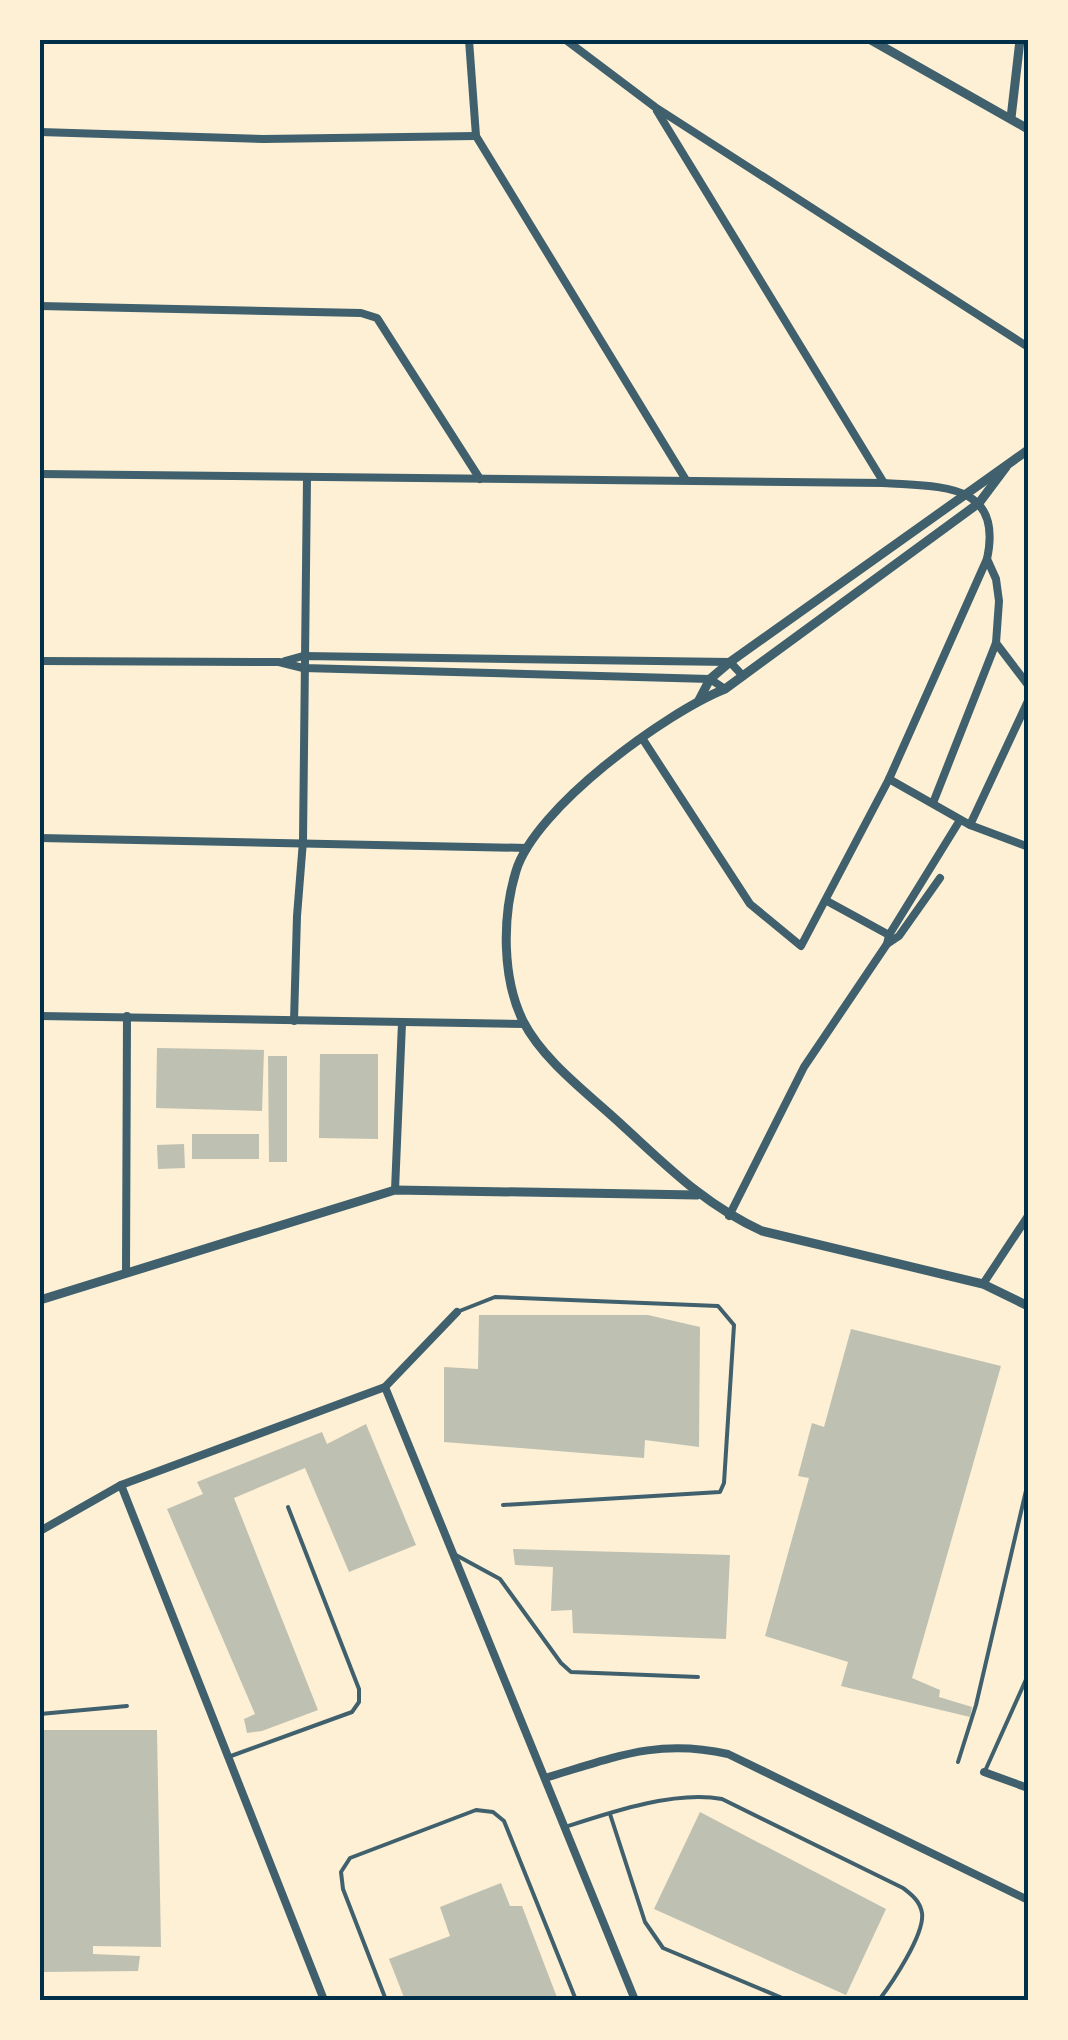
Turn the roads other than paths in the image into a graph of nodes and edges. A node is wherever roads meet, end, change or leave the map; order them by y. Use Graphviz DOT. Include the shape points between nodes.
graph roads {
  1 [pos="469,40"];
  2 [pos="566,40"];
  3 [pos="870,40"];
  4 [pos="1020,40"];
  5 [pos="887,45"];
  6 [pos="654,107"];
  7 [pos="1011,118"];
  8 [pos="1028,129"];
  9 [pos="40,132"];
  10 [pos="476,136"];
  11 [pos="40,306"];
  12 [pos="1028,346"];
  13 [pos="1028,450"];
  14 [pos="1006,467"];
  15 [pos="40,474"];
  16 [pos="307,478"];
  17 [pos="480,480"];
  18 [pos="686,480"];
  19 [pos="884,483"];
  20 [pos="967,493"];
  21 [pos="978,503"];
  22 [pos="987,559"];
  23 [pos="996,643"];
  24 [pos="303,656"];
  25 [pos="467,658"];
  26 [pos="637,660"];
  27 [pos="40,661"];
  28 [pos="279,662"];
  29 [pos="730,662"];
  30 [pos="303,668"];
  31 [pos="466,672"];
  32 [pos="743,676"];
  33 [pos="636,677"];
  34 [pos="710,679"];
  35 [pos="1028,685"];
  36 [pos="725,689"];
  37 [pos="698,700"];
  38 [pos="1028,701"];
  39 [pos="642,738"];
  40 [pos="889,779"];
  41 [pos="933,803"];
  42 [pos="960,820"];
  43 [pos="970,826"];
  44 [pos="40,838"];
  45 [pos="303,841"];
  46 [pos="1026,846"];
  47 [pos="527,848"];
  48 [pos="940,878"];
  49 [pos="827,900"];
  50 [pos="888,939"];
  51 [pos="40,1016"];
  52 [pos="127,1016"];
  53 [pos="294,1020"];
  54 [pos="402,1023"];
  55 [pos="524,1024"];
  56 [pos="395,1190"];
  57 [pos="698,1195"];
  58 [pos="729,1216"];
  59 [pos="1028,1216"];
  60 [pos="126,1273"];
  61 [pos="983,1284"];
  62 [pos="40,1300"];
  63 [pos="1028,1306"];
  64 [pos="457,1312"];
  65 [pos="384,1387"];
  66 [pos="1028,1482"];
  67 [pos="121,1485"];
  68 [pos="503,1505"];
  69 [pos="288,1506"];
  70 [pos="40,1531"];
  71 [pos="454,1554"];
  72 [pos="1028,1675"];
  73 [pos="698,1677"];
  74 [pos="127,1706"];
  75 [pos="40,1714"];
  76 [pos="228,1757"];
  77 [pos="958,1762"];
  78 [pos="984,1772"];
  79 [pos="545,1778"];
  80 [pos="1028,1788"];
  81 [pos="610,1814"];
  82 [pos="565,1827"];
  83 [pos="1028,1900"];
  84 [pos="324,2000"];
  85 [pos="386,2000"];
  86 [pos="576,2000"];
  87 [pos="635,2000"];
  88 [pos="787,2000"];
  89 [pos="880,2000"];
  1 -- 10 [label="street"];
  2 -- 6 [label="street"];
  3 -- 5 [label="street"];
  4 -- 7 [label="street"];
  5 -- 7 [label="street"];
  6 -- 12 [label="street"];
  6 -- 19 [label="street"];
  7 -- 8 [label="street"];
  9 -- 10 [label="street"];
  10 -- 18 [label="street"];
  11 -- 17 [label="street" via="377,318"];
  13 -- 14 [label="street"];
  14 -- 20 [label="street"];
  14 -- 21 [label="street"];
  15 -- 16 [label="street"];
  16 -- 17 [label="street"];
  16 -- 24 [label="street"];
  17 -- 18 [label="street"];
  18 -- 19 [label="street"];
  19 -- 20 [label="street"];
  20 -- 21 [label="street"];
  20 -- 29 [label="street"];
  21 -- 22 [label="street" via="990,529"];
  21 -- 32 [label="street"];
  22 -- 23 [label="street" via="996,578"];
  22 -- 40 [label="street"];
  23 -- 35 [label="street"];
  23 -- 41 [label="street"];
  24 -- 25 [label="street"];
  24 -- 28 [label="street"];
  24 -- 30 [label="street"];
  25 -- 26 [label="street"];
  25 -- 31 [label="street"];
  26 -- 29 [label="street"];
  26 -- 33 [label="street"];
  27 -- 28 [label="street"];
  28 -- 30 [label="street"];
  29 -- 32 [label="street"];
  29 -- 34 [label="street"];
  30 -- 31 [label="street"];
  30 -- 45 [label="street"];
  31 -- 33 [label="street"];
  32 -- 36 [label="street"];
  33 -- 34 [label="street"];
  34 -- 36 [label="street"];
  34 -- 37 [label="street"];
  36 -- 37 [label="street"];
  37 -- 39 [label="street"];
  38 -- 43 [label="street"];
  39 -- 47 [label="street" via="587,778"];
  39 -- 49 [label="street" via="750,904 801,946"];
  40 -- 41 [label="street"];
  40 -- 49 [label="street"];
  41 -- 42 [label="street"];
  42 -- 43 [label="street"];
  42 -- 50 [label="street"];
  43 -- 46 [label="street"];
  44 -- 45 [label="street"];
  45 -- 47 [label="street"];
  45 -- 53 [label="street"];
  47 -- 55 [label="street" via="516,870 507,931 510,987"];
  48 -- 50 [label="street" via="898,936"];
  49 -- 50 [label="street"];
  50 -- 58 [label="street" via="804,1066"];
  51 -- 52 [label="street"];
  52 -- 53 [label="street"];
  52 -- 60 [label="street"];
  53 -- 54 [label="street"];
  54 -- 55 [label="street"];
  54 -- 56 [label="street"];
  55 -- 57 [label="street" via="553,1060"];
  56 -- 57 [label="street"];
  56 -- 60 [label="street"];
  57 -- 58 [label="street"];
  58 -- 61 [label="street" via="813,1245"];
  59 -- 61 [label="street"];
  60 -- 62 [label="street"];
  61 -- 63 [label="street"];
  64 -- 65 [label="street"];
  64 -- 68 [label="lane" via="495,1296 718,1306 734,1324 720,1492"];
  65 -- 67 [label="street"];
  65 -- 71 [label="street"];
  66 -- 77 [label="lane"];
  67 -- 70 [label="street"];
  67 -- 76 [label="street"];
  69 -- 76 [label="lane" via="360,1702 352,1712"];
  71 -- 73 [label="lane" via="500,1579 572,1672"];
  71 -- 79 [label="street"];
  72 -- 78 [label="lane"];
  74 -- 75 [label="lane"];
  76 -- 84 [label="street"];
  78 -- 80 [label="street"];
  79 -- 82 [label="street"];
  79 -- 83 [label="street" via="650,1747 728,1754"];
  81 -- 82 [label="lane"];
  81 -- 88 [label="lane" via="645,1922 663,1948"];
  81 -- 89 [label="lane" via="680,1797 722,1799 903,1888 916,1898 921,1930"];
  82 -- 87 [label="street"];
  85 -- 86 [label="lane" via="341,1872 350,1858 476,1810 504,1821"];
}
